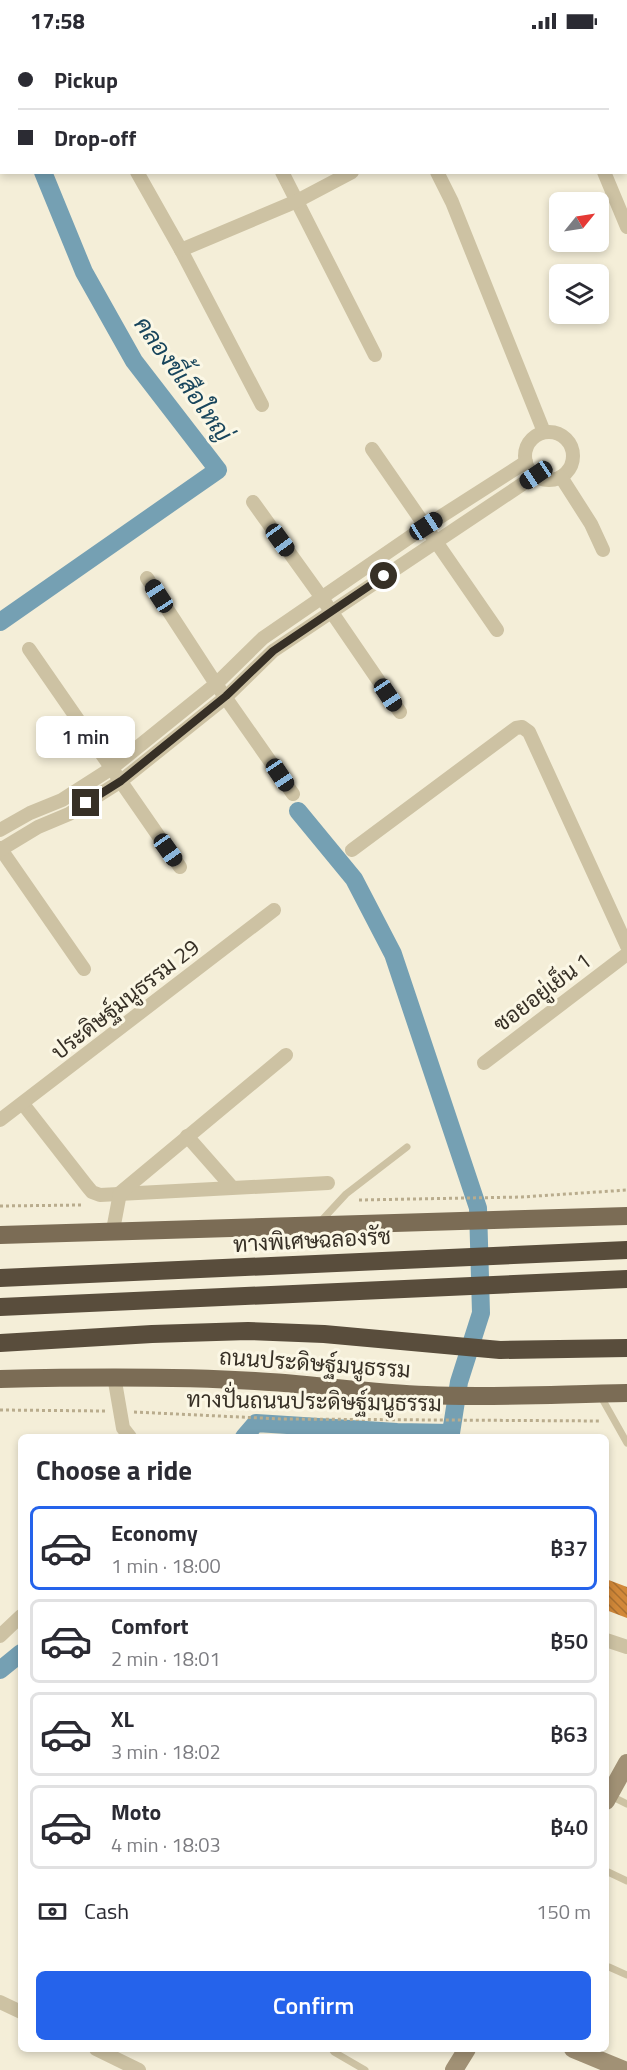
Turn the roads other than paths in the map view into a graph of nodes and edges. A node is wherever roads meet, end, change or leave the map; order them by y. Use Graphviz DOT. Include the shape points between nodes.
graph roads {
  1 [pos="137,174"];
  2 [pos="283,174"];
  3 [pos="348,174"];
  4 [pos="438,174"];
  5 [pos="605,174"];
  6 [pos="297,201"];
  7 [pos="627,227"];
  8 [pos="181,249"];
  9 [pos="375,355"];
  10 [pos="262,405"];
  11 [pos="544,432"];
  12 [pos="372,448"];
  13 [pos="526,462"];
  14 [pos="536,475"];
  15 [pos="561,477"];
  16 [pos="253,502"];
  17 [pos="426,526"];
  18 [pos="437,542"];
  19 [pos="603,550"];
  20 [pos="147,578"];
  21 [pos="322,598"];
  22 [pos="331,611"];
  23 [pos="497,630"];
  24 [pos="29,649"];
  25 [pos="216,684"];
  26 [pos="226,696"];
  27 [pos="400,712"];
  28 [pos="112,768"];
  29 [pos="121,781"];
  30 [pos="293,794"];
  31 [pos="0,830"];
  32 [pos="0,849"];
  33 [pos="352,850"];
  34 [pos="180,867"];
  35 [pos="274,910"];
  36 [pos="627,946"];
  37 [pos="627,954"];
  38 [pos="84,969"];
  39 [pos="286,1055"];
  40 [pos="484,1063"];
  41 [pos="23,1104"];
  42 [pos="0,1120"];
  43 [pos="187,1136"];
  44 [pos="407,1147"];
  45 [pos="328,1183"];
  46 [pos="231,1186"];
  47 [pos="120,1193"];
  48 [pos="627,1216"];
  49 [pos="320,1224"];
  50 [pos="113,1230"];
  51 [pos="0,1235"];
  52 [pos="627,1250"];
  53 [pos="0,1278"];
  54 [pos="627,1279"];
  55 [pos="0,1306"];
  56 [pos="0,1343"];
  57 [pos="627,1348"];
  58 [pos="114,1376"];
  59 [pos="0,1379"];
  60 [pos="627,1392"];
  61 [pos="599,1393"];
  62 [pos="128,1434"];
  63 [pos="627,1443"];
  64 [pos="18,1619"];
  65 [pos="0,1636"];
  66 [pos="609,1641"];
  67 [pos="627,1647"];
  68 [pos="627,1763"];
  69 [pos="609,1796"];
  70 [pos="609,1798"];
  71 [pos="627,1804"];
  72 [pos="609,1872"];
  73 [pos="627,1881"];
  74 [pos="609,1967"];
  75 [pos="627,1975"];
  76 [pos="0,2002"];
  77 [pos="18,2011"];
  78 [pos="102,2052"];
  79 [pos="334,2052"];
  80 [pos="465,2052"];
  81 [pos="580,2052"];
  82 [pos="139,2070"];
  83 [pos="365,2070"];
  84 [pos="454,2070"];
  85 [pos="624,2070"];
  1 -- 8 [label="street"];
  2 -- 6 [label="street"];
  3 -- 6 [label="street"];
  4 -- 11 [label="street"];
  5 -- 7 [label="street"];
  6 -- 8 [label="street"];
  6 -- 9 [label="street"];
  8 -- 10 [label="street"];
  11 -- 13 [label="street" via="529,443"];
  11 -- 15 [label="street" via="555,432 572,447 569,469"];
  12 -- 17 [label="street"];
  13 -- 14 [label="street"];
  13 -- 17 [label="street"];
  14 -- 15 [label="street" via="548,480"];
  14 -- 18 [label="street"];
  15 -- 19 [label="street"];
  16 -- 21 [label="street"];
  17 -- 18 [label="street"];
  17 -- 21 [label="street"];
  18 -- 22 [label="street"];
  18 -- 23 [label="street"];
  20 -- 25 [label="street"];
  21 -- 22 [label="street"];
  21 -- 25 [label="street" via="263,638"];
  22 -- 26 [label="street" via="273,651"];
  22 -- 27 [label="street"];
  24 -- 28 [label="street"];
  25 -- 26 [label="street"];
  25 -- 28 [label="street"];
  26 -- 29 [label="street"];
  26 -- 30 [label="street"];
  28 -- 29 [label="street"];
  28 -- 31 [label="street" via="62,800"];
  29 -- 32 [label="street" via="69,814"];
  29 -- 34 [label="street"];
  32 -- 38 [label="street"];
  33 -- 36 [label="street" via="522,727 529,732"];
  35 -- 41 [label="street, ประดิษฐ์มนูธรรม 29"];
  37 -- 40 [label="street, ซอยอยู่เย็น 1"];
  39 -- 43 [label="street"];
  41 -- 42 [label="street, ประดิษฐ์มนูธรรม 29"];
  41 -- 47 [label="street" via="92,1192"];
  43 -- 46 [label="street"];
  43 -- 47 [label="street"];
  44 -- 49 [label="lane" via="346,1194"];
  45 -- 46 [label="street"];
  46 -- 47 [label="street"];
  47 -- 50 [label="street"];
  48 -- 49 [label="main road"];
  49 -- 50 [label="main road"];
  50 -- 51 [label="main road"];
  52 -- 53 [label="highway, ทางพิเศษฉลองรัช"];
  54 -- 55 [label="highway"];
  56 -- 57 [label="highway" via="248,1331 460,1347"];
  58 -- 59 [label="main road, ถนนประดิษฐ์มนูธรรม"];
  58 -- 61 [label="main road, ถนนประดิษฐ์มนูธรรม" via="257,1381 468,1396"];
  58 -- 62 [label="street" via="123,1428"];
  60 -- 61 [label="main road, ถนนประดิษฐ์มนูธรรม"];
  61 -- 63 [label="lane"];
  64 -- 65 [label="street"];
  66 -- 67 [label="street"];
  68 -- 69 [label="main road"];
  70 -- 71 [label="lane"];
  72 -- 73 [label="lane"];
  74 -- 75 [label="lane"];
  76 -- 77 [label="street"];
  78 -- 82 [label="street"];
  79 -- 83 [label="lane"];
  80 -- 84 [label="main road"];
  81 -- 85 [label="main road"];
}
